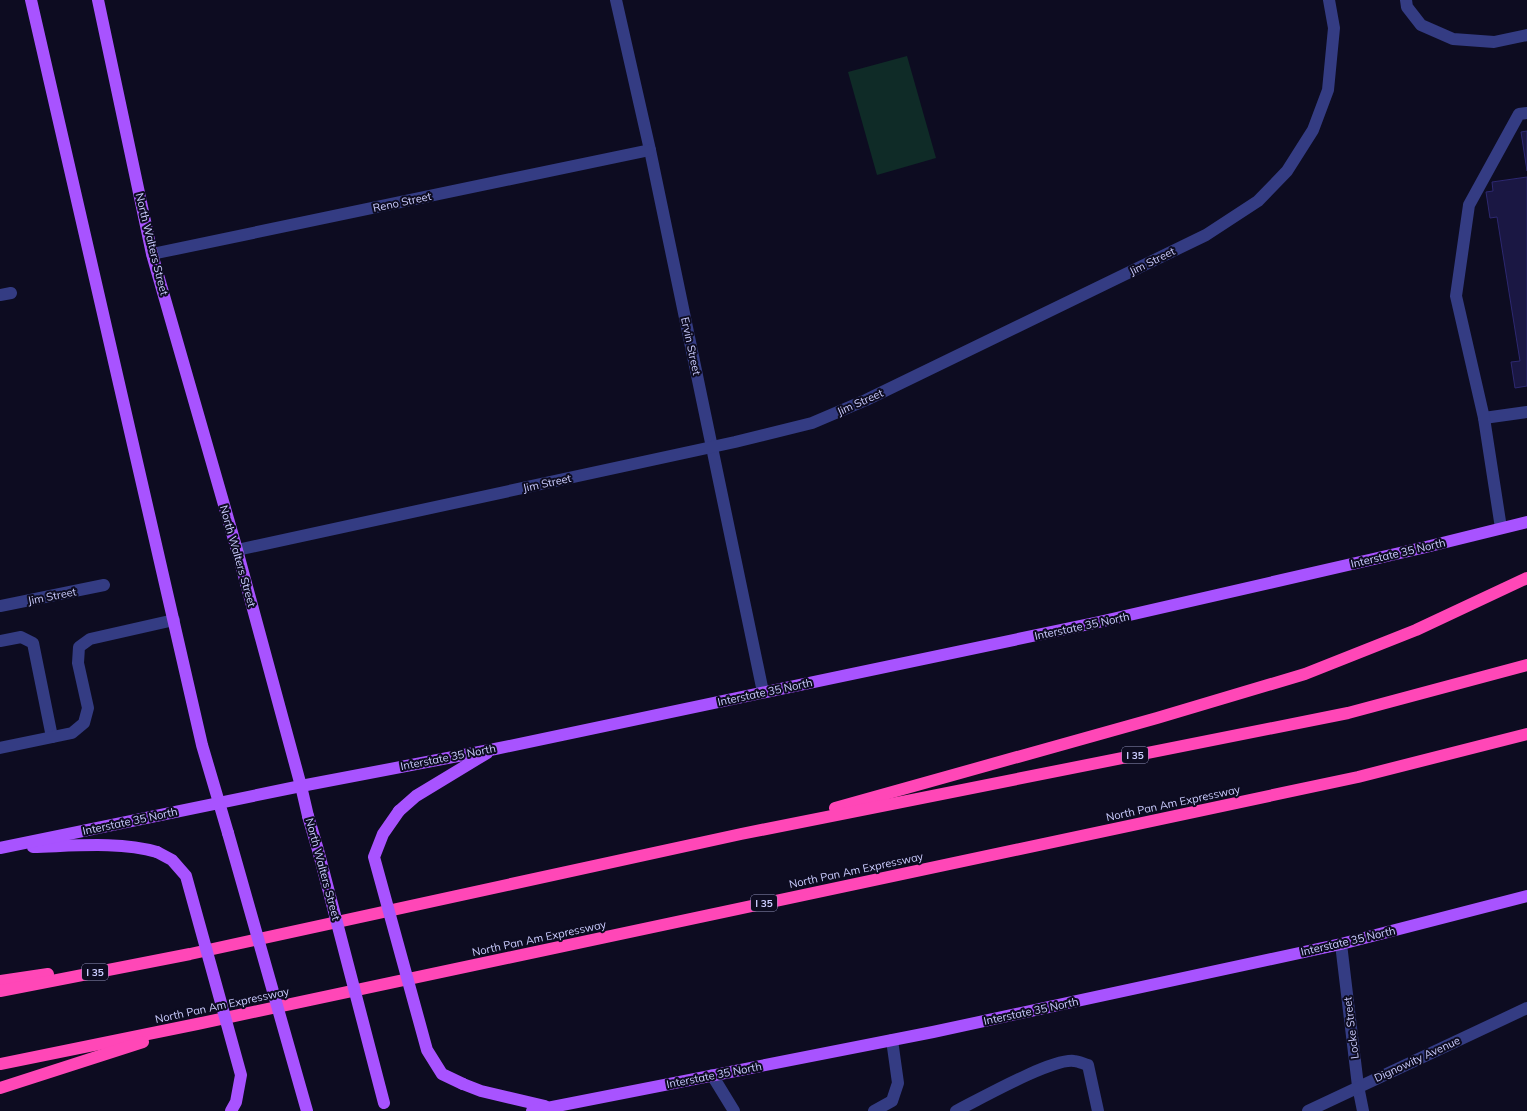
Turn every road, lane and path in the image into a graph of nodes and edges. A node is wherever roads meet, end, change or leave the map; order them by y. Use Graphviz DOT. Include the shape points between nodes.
graph roads {
  1 [pos="31,0"];
  2 [pos="98,0"];
  3 [pos="616,0"];
  4 [pos="1329,0"];
  5 [pos="1406,0"];
  6 [pos="1527,34"];
  7 [pos="1527,113"];
  8 [pos="650,150"];
  9 [pos="152,254"];
  10 [pos="1527,412"];
  11 [pos="1484,418"];
  12 [pos="712,447"];
  13 [pos="1527,522"];
  14 [pos="1501,528"];
  15 [pos="237,550"];
  16 [pos="1527,578"];
  17 [pos="104,585"];
  18 [pos="0,606"];
  19 [pos="174,620"];
  20 [pos="0,641"];
  21 [pos="1527,665"];
  22 [pos="763,692"];
  23 [pos="1527,734"];
  24 [pos="52,738"];
  25 [pos="0,748"];
  26 [pos="495,749"];
  27 [pos="301,786"];
  28 [pos="219,803"];
  29 [pos="741,834"];
  30 [pos="2,847"];
  31 [pos="1527,896"];
  32 [pos="1341,944"];
  33 [pos="190,954"];
  34 [pos="0,981"];
  35 [pos="0,991"];
  36 [pos="1527,1008"];
  37 [pos="197,1024"];
  38 [pos="892,1040"];
  39 [pos="0,1064"];
  40 [pos="712,1075"];
  41 [pos="1358,1086"];
  42 [pos="0,1088"];
  43 [pos="895,1106"];
  44 [pos="385,1107"];
  45 [pos="550,1107"];
  46 [pos="231,1111"];
  47 [pos="307,1111"];
  48 [pos="532,1111"];
  49 [pos="734,1111"];
  50 [pos="874,1111"];
  51 [pos="956,1111"];
  52 [pos="1098,1111"];
  53 [pos="1308,1111"];
  54 [pos="1363,1111"];
  1 -- 19 [label="main road"];
  2 -- 9 [label="main road, North Walters Street"];
  3 -- 8 [label="street, Ervin Street"];
  4 -- 12 [label="street, Jim Street" via="1334,28 1328,90 1313,130 1287,171 1258,201 1206,235 866,400 812,423"];
  5 -- 6 [label="street" via="1407,7 1421,25 1453,39 1494,42"];
  7 -- 11 [label="street" via="1519,114 1469,205 1456,296"];
  8 -- 9 [label="street, Reno Street"];
  8 -- 12 [label="street, Ervin Street"];
  9 -- 15 [label="main road, North Walters Street"];
  10 -- 11 [label="street"];
  11 -- 14 [label="street"];
  12 -- 15 [label="street, Jim Street"];
  12 -- 22 [label="street, Ervin Street"];
  13 -- 14 [label="main road, Interstate 35 North"];
  14 -- 22 [label="main road, Interstate 35 North" via="1099,622"];
  15 -- 27 [label="main road, North Walters Street"];
  16 -- 29 [label="highway" via="1416,630 1305,674"];
  17 -- 18 [label="street, Jim Street"];
  19 -- 24 [label="street" via="90,639 79,647 78,663 88,708 84,723 72,733"];
  19 -- 28 [label="main road" via="202,745"];
  20 -- 24 [label="street" via="21,637 33,643"];
  21 -- 29 [label="highway, I 35" via="1348,713"];
  22 -- 26 [label="main road, Interstate 35 North"];
  23 -- 37 [label="highway, North Pan Am Expressway / I 35" via="1358,777"];
  24 -- 25 [label="street"];
  26 -- 27 [label="main road, Interstate 35 North"];
  26 -- 45 [label="main road, bridge" via="416,796 399,811 383,834 374,857 427,1050 442,1074 481,1091"];
  27 -- 28 [label="main road, Interstate 35 North"];
  27 -- 44 [label="main road, North Walters Street, bridge"];
  28 -- 30 [label="main road, Interstate 35 North"];
  28 -- 47 [label="main road, bridge"];
  29 -- 33 [label="highway, I 35"];
  30 -- 46 [label="main road, bridge" via="142,847 172,860 186,876 241,1075 236,1102"];
  31 -- 32 [label="main road, Interstate 35 North"];
  32 -- 38 [label="main road, Interstate 35 North"];
  32 -- 41 [label="street, Locke Street"];
  33 -- 34 [label="highway"];
  33 -- 35 [label="highway, I 35"];
  36 -- 41 [label="street, Dignowity Avenue"];
  37 -- 39 [label="highway, North Pan Am Expressway / I 35"];
  37 -- 42 [label="highway"];
  38 -- 40 [label="main road, Interstate 35 North"];
  38 -- 43 [label="street" via="898,1083"];
  40 -- 45 [label="main road, Interstate 35 North"];
  40 -- 49 [label="street"];
  41 -- 53 [label="street, Dignowity Avenue"];
  41 -- 54 [label="street, Locke Street"];
  43 -- 50 [label="street"];
  45 -- 48 [label="main road, Interstate 35 North"];
  51 -- 52 [label="street" via="1060,1062 1073,1061 1088,1065"];
}
